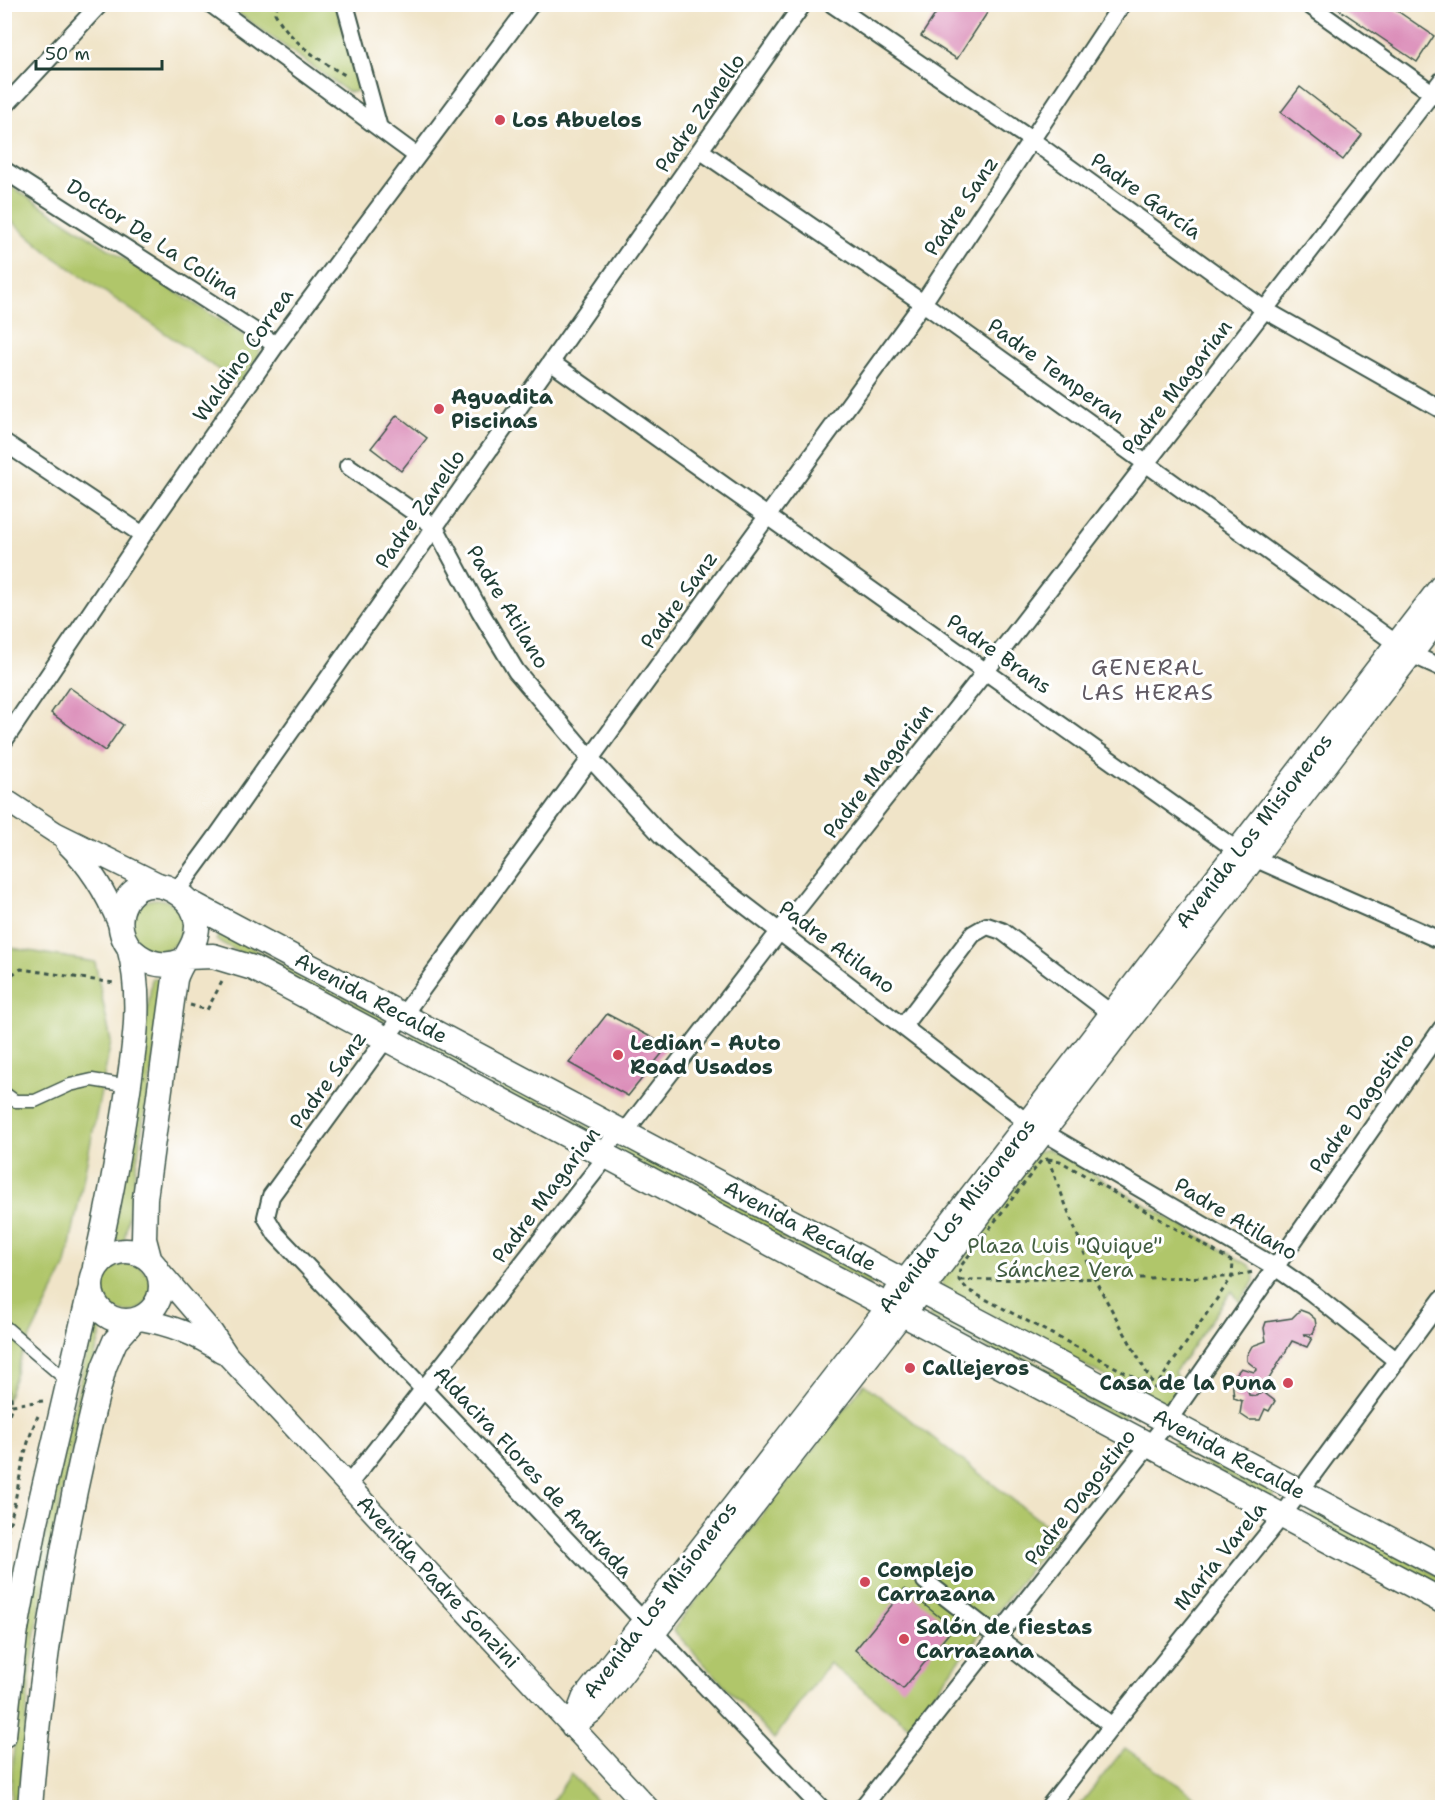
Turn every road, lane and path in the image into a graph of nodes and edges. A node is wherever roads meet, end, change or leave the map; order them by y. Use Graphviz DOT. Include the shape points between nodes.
graph roads {
  1 [pos="100,4"];
  2 [pos="211,4"];
  3 [pos="278,4"];
  4 [pos="345,4"];
  5 [pos="531,4"];
  6 [pos="803,4"];
  7 [pos="832,4"];
  8 [pos="1122,4"];
  9 [pos="1308,4"];
  10 [pos="366,81"];
  11 [pos="1439,91"];
  12 [pos="4,107"];
  13 [pos="379,128"];
  14 [pos="1033,141"];
  15 [pos="701,151"];
  16 [pos="417,156"];
  17 [pos="4,170"];
  18 [pos="923,303"];
  19 [pos="1265,310"];
  20 [pos="276,345"];
  21 [pos="552,363"];
  22 [pos="1443,410"];
  23 [pos="4,442"];
  24 [pos="1146,464"];
  25 [pos="348,466"];
  26 [pos="769,517"];
  27 [pos="435,527"];
  28 [pos="143,535"];
  29 [pos="1443,586"];
  30 [pos="1443,613"];
  31 [pos="1404,649"];
  32 [pos="1443,668"];
  33 [pos="985,672"];
  34 [pos="4,741"];
  35 [pos="590,758"];
  36 [pos="4,799"];
  37 [pos="56,833"];
  38 [pos="1246,855"];
  39 [pos="175,893"];
  40 [pos="120,924"];
  41 [pos="779,932"];
  42 [pos="1443,941"];
  43 [pos="129,947"];
  44 [pos="184,959"];
  45 [pos="403,1014"];
  46 [pos="1112,1014"];
  47 [pos="903,1026"];
  48 [pos="1443,1028"];
  49 [pos="385,1038"];
  50 [pos="129,1086"];
  51 [pos="4,1093"];
  52 [pos="1036,1128"];
  53 [pos="624,1132"];
  54 [pos="607,1156"];
  55 [pos="1048,1159"];
  56 [pos="266,1217"];
  57 [pos="153,1263"];
  58 [pos="95,1267"];
  59 [pos="1275,1268"];
  60 [pos="1232,1277"];
  61 [pos="1094,1278"];
  62 [pos="959,1280"];
  63 [pos="913,1286"];
  64 [pos="90,1291"];
  65 [pos="1443,1299"];
  66 [pos="895,1310"];
  67 [pos="136,1320"];
  68 [pos="4,1326"];
  69 [pos="228,1356"];
  70 [pos="1397,1361"];
  71 [pos="4,1371"];
  72 [pos="69,1382"];
  73 [pos="424,1388"];
  74 [pos="1155,1388"];
  75 [pos="12,1405"];
  76 [pos="1168,1421"];
  77 [pos="4,1431"];
  78 [pos="1150,1445"];
  79 [pos="348,1485"];
  80 [pos="1300,1491"];
  81 [pos="1282,1516"];
  82 [pos="4,1541"];
  83 [pos="1443,1567"];
  84 [pos="925,1581"];
  85 [pos="1443,1601"];
  86 [pos="649,1627"];
  87 [pos="997,1637"];
  88 [pos="1112,1726"];
  89 [pos="572,1727"];
  90 [pos="4,1735"];
  91 [pos="30,1808"];
  92 [pos="648,1808"];
  93 [pos="821,1808"];
  94 [pos="862,1808"];
  95 [pos="1048,1808"];
  1 -- 12 [label="street"];
  2 -- 13 [label="street"];
  3 -- 10 [label="path" via="275,13 297,42 345,75"];
  4 -- 10 [label="street"];
  5 -- 16 [label="street, Waldino Correa"];
  6 -- 15 [label="street, Padre Zanello"];
  7 -- 14 [label="street, Padre García"];
  8 -- 14 [label="street, Padre Sanz"];
  9 -- 11 [label="street"];
  10 -- 13 [label="street"];
  11 -- 19 [label="street, Padre Magarian"];
  13 -- 16 [label="street"];
  14 -- 18 [label="street, Padre Sanz"];
  14 -- 19 [label="street, Padre García"];
  15 -- 18 [label="street, Padre Temperan"];
  15 -- 21 [label="street, Padre Zanello"];
  16 -- 20 [label="street, Waldino Correa"];
  17 -- 20 [label="street, Doctor De La Colina"];
  18 -- 24 [label="street, Padre Temperan"];
  18 -- 26 [label="street, Padre Sanz"];
  19 -- 22 [label="street, Padre García"];
  19 -- 24 [label="street, Padre Magarian"];
  20 -- 28 [label="street, Waldino Correa"];
  21 -- 26 [label="street, Padre Brans"];
  21 -- 27 [label="street, Padre Zanello"];
  23 -- 28 [label="street"];
  24 -- 31 [label="street, Padre Temperan"];
  24 -- 33 [label="street, Padre Magarian"];
  25 -- 27 [label="street, Padre Atilano"];
  26 -- 33 [label="street, Padre Brans"];
  26 -- 35 [label="street, Padre Sanz"];
  27 -- 35 [label="street, Padre Atilano" via="516,670"];
  27 -- 39 [label="street, Padre Zanello"];
  28 -- 34 [label="street, Waldino Correa"];
  29 -- 31 [label="main road, Avenida Los Misioneros"];
  30 -- 31 [label="main road, Avenida Los Misioneros"];
  31 -- 32 [label="street, Padre Temperan"];
  31 -- 38 [label="main road, Avenida Los Misioneros"];
  33 -- 38 [label="street, Padre Brans"];
  33 -- 41 [label="street, Padre Magarian"];
  35 -- 41 [label="street, Padre Atilano" via="661,835"];
  35 -- 45 [label="street, Padre Sanz"];
  36 -- 37 [label="street, Avenida Recalde"];
  37 -- 39 [label="street, Avenida Recalde"];
  37 -- 40 [label="street, Avenida Recalde" via="89,868"];
  38 -- 42 [label="street, Padre Brans"];
  38 -- 46 [label="main road, Avenida Los Misioneros"];
  38 -- 52 [label="main road, Avenida Los Misioneros"];
  39 -- 40 [label="main road" via="148,885 132,892 121,911"];
  39 -- 44 [label="main road" via="197,926"];
  39 -- 45 [label="main road, Avenida Recalde"];
  40 -- 43 [label="main road"];
  41 -- 47 [label="street, Padre Atilano"];
  41 -- 53 [label="street, Padre Magarian"];
  43 -- 44 [label="main road" via="152,963 165,965"];
  43 -- 50 [label="main road" via="137,1005"];
  44 -- 49 [label="main road, Avenida Recalde" via="213,956 253,968"];
  44 -- 57 [label="main road" via="176,979 145,1198 144,1239"];
  45 -- 49 [label="street, Padre Sanz"];
  45 -- 53 [label="main road, Avenida Recalde"];
  46 -- 47 [label="street" via="1002,931 987,926 973,934"];
  46 -- 52 [label="main road, Avenida Los Misioneros"];
  47 -- 52 [label="street, Padre Atilano"];
  48 -- 59 [label="street, Padre Dagostino"];
  49 -- 54 [label="main road, Avenida Recalde"];
  49 -- 56 [label="street, Padre Sanz" via="271,1196"];
  50 -- 51 [label="street" via="92,1080 35,1101 15,1101"];
  50 -- 58 [label="main road"];
  52 -- 55 [label="path"];
  52 -- 59 [label="street, Padre Atilano"];
  52 -- 63 [label="main road, Avenida Los Misioneros"];
  53 -- 54 [label="street, Padre Magarian" via="610,1141"];
  53 -- 63 [label="main road, Avenida Recalde"];
  54 -- 66 [label="main road, Avenida Recalde"];
  54 -- 73 [label="street, Padre Magarian"];
  55 -- 60 [label="path" via="1060,1161 1233,1262"];
  55 -- 61 [label="path"];
  55 -- 62 [label="path" via="1041,1161 960,1266"];
  56 -- 73 [label="street, Aldacira Flores de Andrada" via="276,1234"];
  57 -- 58 [label="main road" via="138,1252 120,1251 103,1258"];
  57 -- 67 [label="main road" via="162,1290 153,1310"];
  57 -- 69 [label="street, Avenida Padre Sonzini"];
  58 -- 64 [label="main road"];
  59 -- 60 [label="path"];
  59 -- 70 [label="street, Padre Atilano"];
  59 -- 76 [label="street, Padre Dagostino"];
  60 -- 61 [label="path"];
  60 -- 74 [label="path"];
  61 -- 62 [label="path"];
  61 -- 74 [label="path"];
  62 -- 63 [label="path"];
  62 -- 74 [label="path" via="968,1290"];
  63 -- 66 [label="main road, Avenida Los Misioneros"];
  63 -- 76 [label="main road, Avenida Recalde"];
  64 -- 67 [label="main road" via="94,1302 111,1318"];
  64 -- 72 [label="main road"];
  65 -- 70 [label="street, María Varela"];
  66 -- 78 [label="main road, Avenida Recalde"];
  66 -- 86 [label="street, Avenida Los Misioneros"];
  67 -- 69 [label="street, Avenida Padre Sonzini" via="189,1333"];
  67 -- 91 [label="main road" via="115,1341 104,1367 65,1535 47,1642"];
  68 -- 72 [label="street"];
  69 -- 79 [label="street, Avenida Padre Sonzini"];
  70 -- 80 [label="street, María Varela"];
  71 -- 75 [label="path"];
  72 -- 90 [label="main road" via="35,1526 15,1635"];
  73 -- 79 [label="street, Padre Magarian"];
  73 -- 86 [label="street, Aldacira Flores de Andrada"];
  75 -- 77 [label="path"];
  75 -- 82 [label="path" via="45,1401 25,1451"];
  76 -- 78 [label="street, Padre Dagostino"];
  76 -- 80 [label="main road, Avenida Recalde"];
  78 -- 81 [label="main road, Avenida Recalde"];
  78 -- 87 [label="street, Padre Dagostino"];
  79 -- 89 [label="street, Avenida Padre Sonzini"];
  80 -- 81 [label="street, María Varela"];
  80 -- 83 [label="main road, Avenida Recalde"];
  81 -- 85 [label="main road, Avenida Recalde"];
  81 -- 88 [label="street, María Varela"];
  84 -- 87 [label="street"];
  86 -- 89 [label="street, Avenida Los Misioneros" via="583,1698"];
  86 -- 93 [label="street, Aldacira Flores de Andrada"];
  87 -- 88 [label="street"];
  87 -- 94 [label="street, Padre Dagostino"];
  88 -- 95 [label="street, María Varela"];
  89 -- 92 [label="street, Avenida Padre Sonzini"];
}
